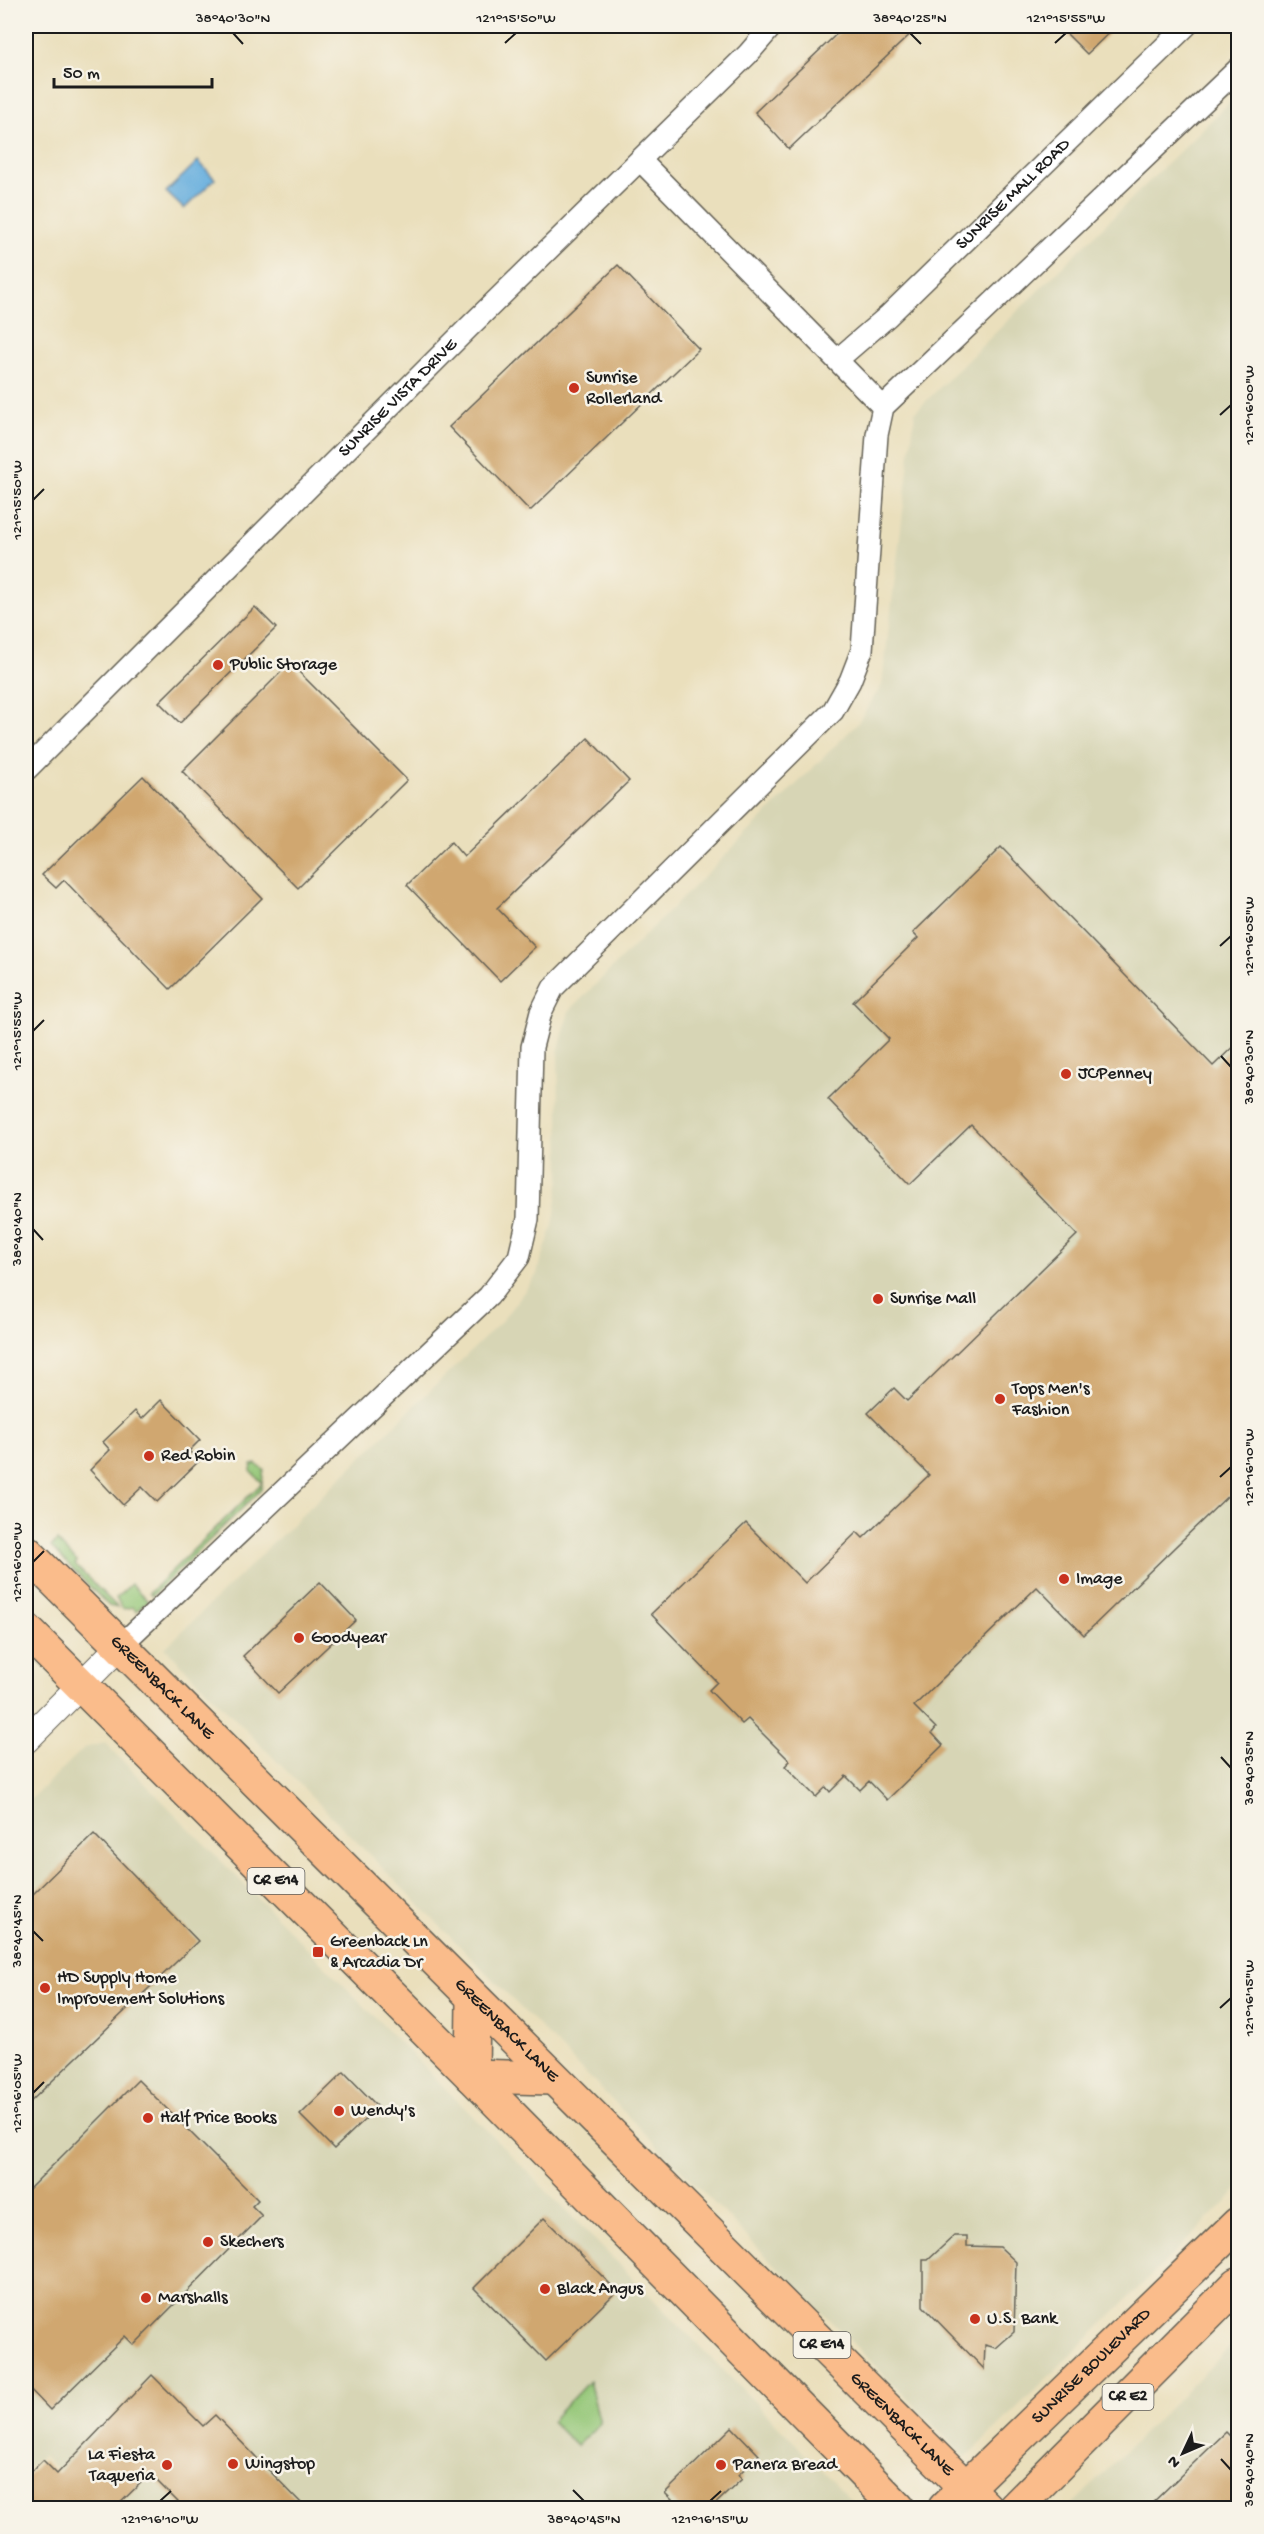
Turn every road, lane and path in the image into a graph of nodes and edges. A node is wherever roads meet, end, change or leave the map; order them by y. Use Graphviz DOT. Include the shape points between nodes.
graph roads {
  1 [pos="772,26"];
  2 [pos="1186,26"];
  3 [pos="1239,69"];
  4 [pos="640,160"];
  5 [pos="837,360"];
  6 [pos="883,407"];
  7 [pos="26,770"];
  8 [pos="26,1552"];
  9 [pos="26,1630"];
  10 [pos="119,1647"];
  11 [pos="81,1685"];
  12 [pos="26,1740"];
  13 [pos="473,2000"];
  14 [pos="472,2076"];
  15 [pos="551,2078"];
  16 [pos="1239,2224"];
  17 [pos="1239,2284"];
  18 [pos="966,2502"];
  19 [pos="898,2508"];
  20 [pos="1015,2508"];
  1 -- 4 [label="street, SUNRISE VISTA DRIVE"];
  2 -- 5 [label="street, SUNRISE MALL ROAD" via="888,316"];
  3 -- 6 [label="street"];
  4 -- 5 [label="street"];
  4 -- 7 [label="street, SUNRISE VISTA DRIVE"];
  5 -- 6 [label="street"];
  6 -- 10 [label="street" via="877,435 862,650 850,681 833,711 553,988 541,1012 532,1047 528,1219 519,1257 481,1304"];
  8 -- 10 [label="main road, GREENBACK LANE / CR E14"];
  9 -- 11 [label="main road, CR E14"];
  10 -- 11 [label="street"];
  10 -- 13 [label="main road, GREENBACK LANE / CR E14"];
  11 -- 12 [label="street"];
  11 -- 14 [label="main road, CR E14"];
  13 -- 14 [label="main road"];
  13 -- 15 [label="main road, GREENBACK LANE / CR E14"];
  14 -- 15 [label="main road"];
  14 -- 19 [label="main road, CR E14"];
  15 -- 18 [label="main road, GREENBACK LANE / CR E14"];
  16 -- 18 [label="main road, SUNRISE BOULEVARD / CR E2"];
  17 -- 20 [label="main road, CR E2"];
}
